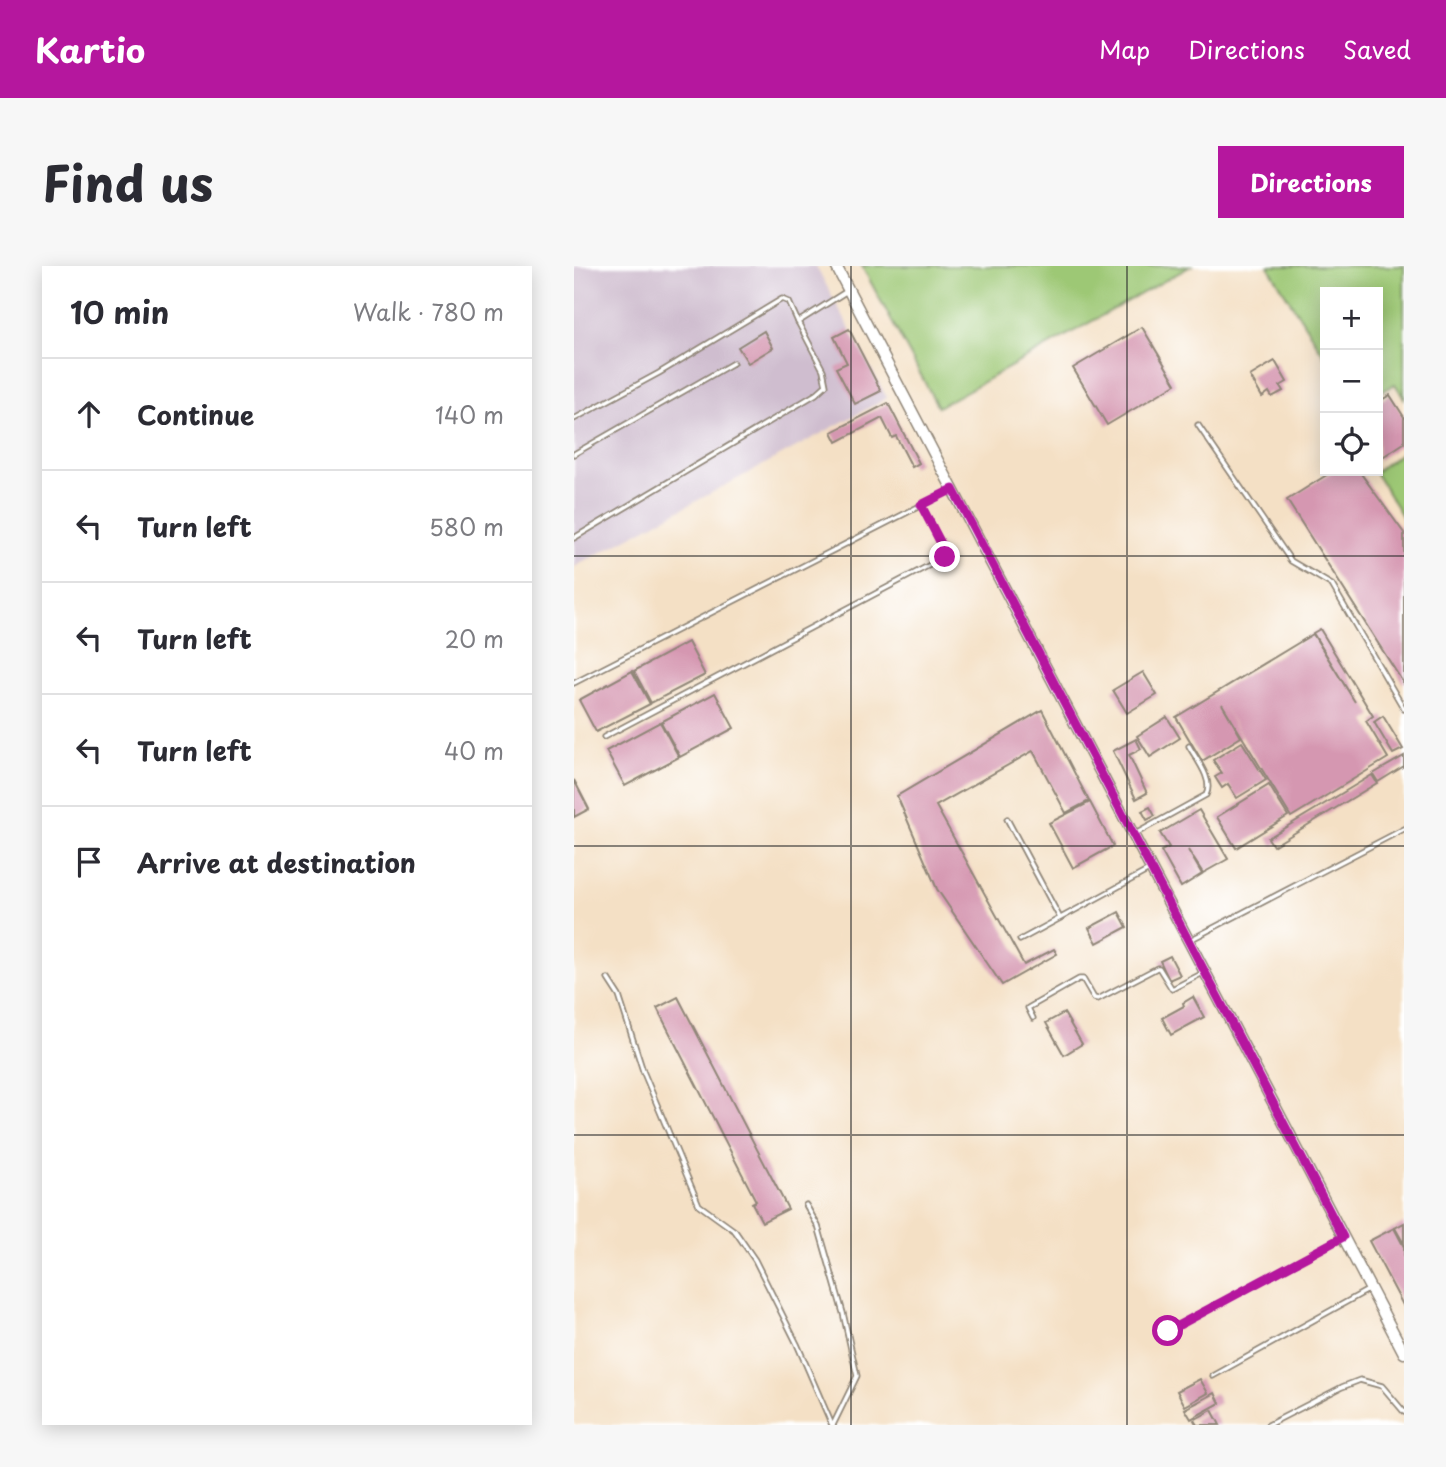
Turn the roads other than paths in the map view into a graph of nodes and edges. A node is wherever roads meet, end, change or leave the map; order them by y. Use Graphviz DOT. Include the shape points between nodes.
graph roads {
  1 [pos="836,266"];
  2 [pos="849,289"];
  3 [pos="798,322"];
  4 [pos="733,363"];
  5 [pos="574,419"];
  6 [pos="1198,425"];
  7 [pos="574,454"];
  8 [pos="953,489"];
  9 [pos="921,505"];
  10 [pos="574,538"];
  11 [pos="574,683"];
  12 [pos="1404,709"];
  13 [pos="604,737"];
  14 [pos="1189,746"];
  15 [pos="1007,819"];
  16 [pos="1404,829"];
  17 [pos="1133,835"];
  18 [pos="1151,869"];
  19 [pos="1060,918"];
  20 [pos="1020,940"];
  21 [pos="1188,941"];
  22 [pos="1205,972"];
  23 [pos="608,979"];
  24 [pos="1033,1018"];
  25 [pos="806,1205"];
  26 [pos="1343,1237"];
  27 [pos="1370,1289"];
  28 [pos="1168,1331"];
  29 [pos="1404,1353"];
  30 [pos="1213,1376"];
  31 [pos="1404,1412"];
  32 [pos="833,1425"];
  33 [pos="1268,1425"];
  1 -- 2 [label="street"];
  2 -- 3 [label="lane"];
  2 -- 8 [label="street"];
  3 -- 5 [label="lane" via="789,302 782,299"];
  3 -- 10 [label="lane" via="826,385"];
  4 -- 7 [label="lane"];
  6 -- 12 [label="lane" via="1292,561 1332,585"];
  8 -- 9 [label="lane"];
  8 -- 17 [label="street"];
  9 -- 11 [label="lane"];
  9 -- 13 [label="lane" via="945,557"];
  14 -- 17 [label="lane" via="1208,780 1206,794"];
  15 -- 19 [label="lane"];
  16 -- 21 [label="lane"];
  17 -- 18 [label="street"];
  18 -- 19 [label="lane"];
  18 -- 21 [label="street"];
  19 -- 20 [label="lane"];
  21 -- 22 [label="street"];
  22 -- 24 [label="lane" via="1172,989 1157,968 1098,999 1079,979 1028,1008"];
  22 -- 26 [label="street"];
  23 -- 32 [label="lane" via="619,996 643,1071 699,1205 735,1231 755,1260"];
  25 -- 32 [label="lane" via="818,1226 857,1376"];
  26 -- 27 [label="street"];
  26 -- 28 [label="lane"];
  27 -- 29 [label="street"];
  27 -- 30 [label="lane"];
  31 -- 33 [label="lane" via="1382,1386 1360,1380"];
}
